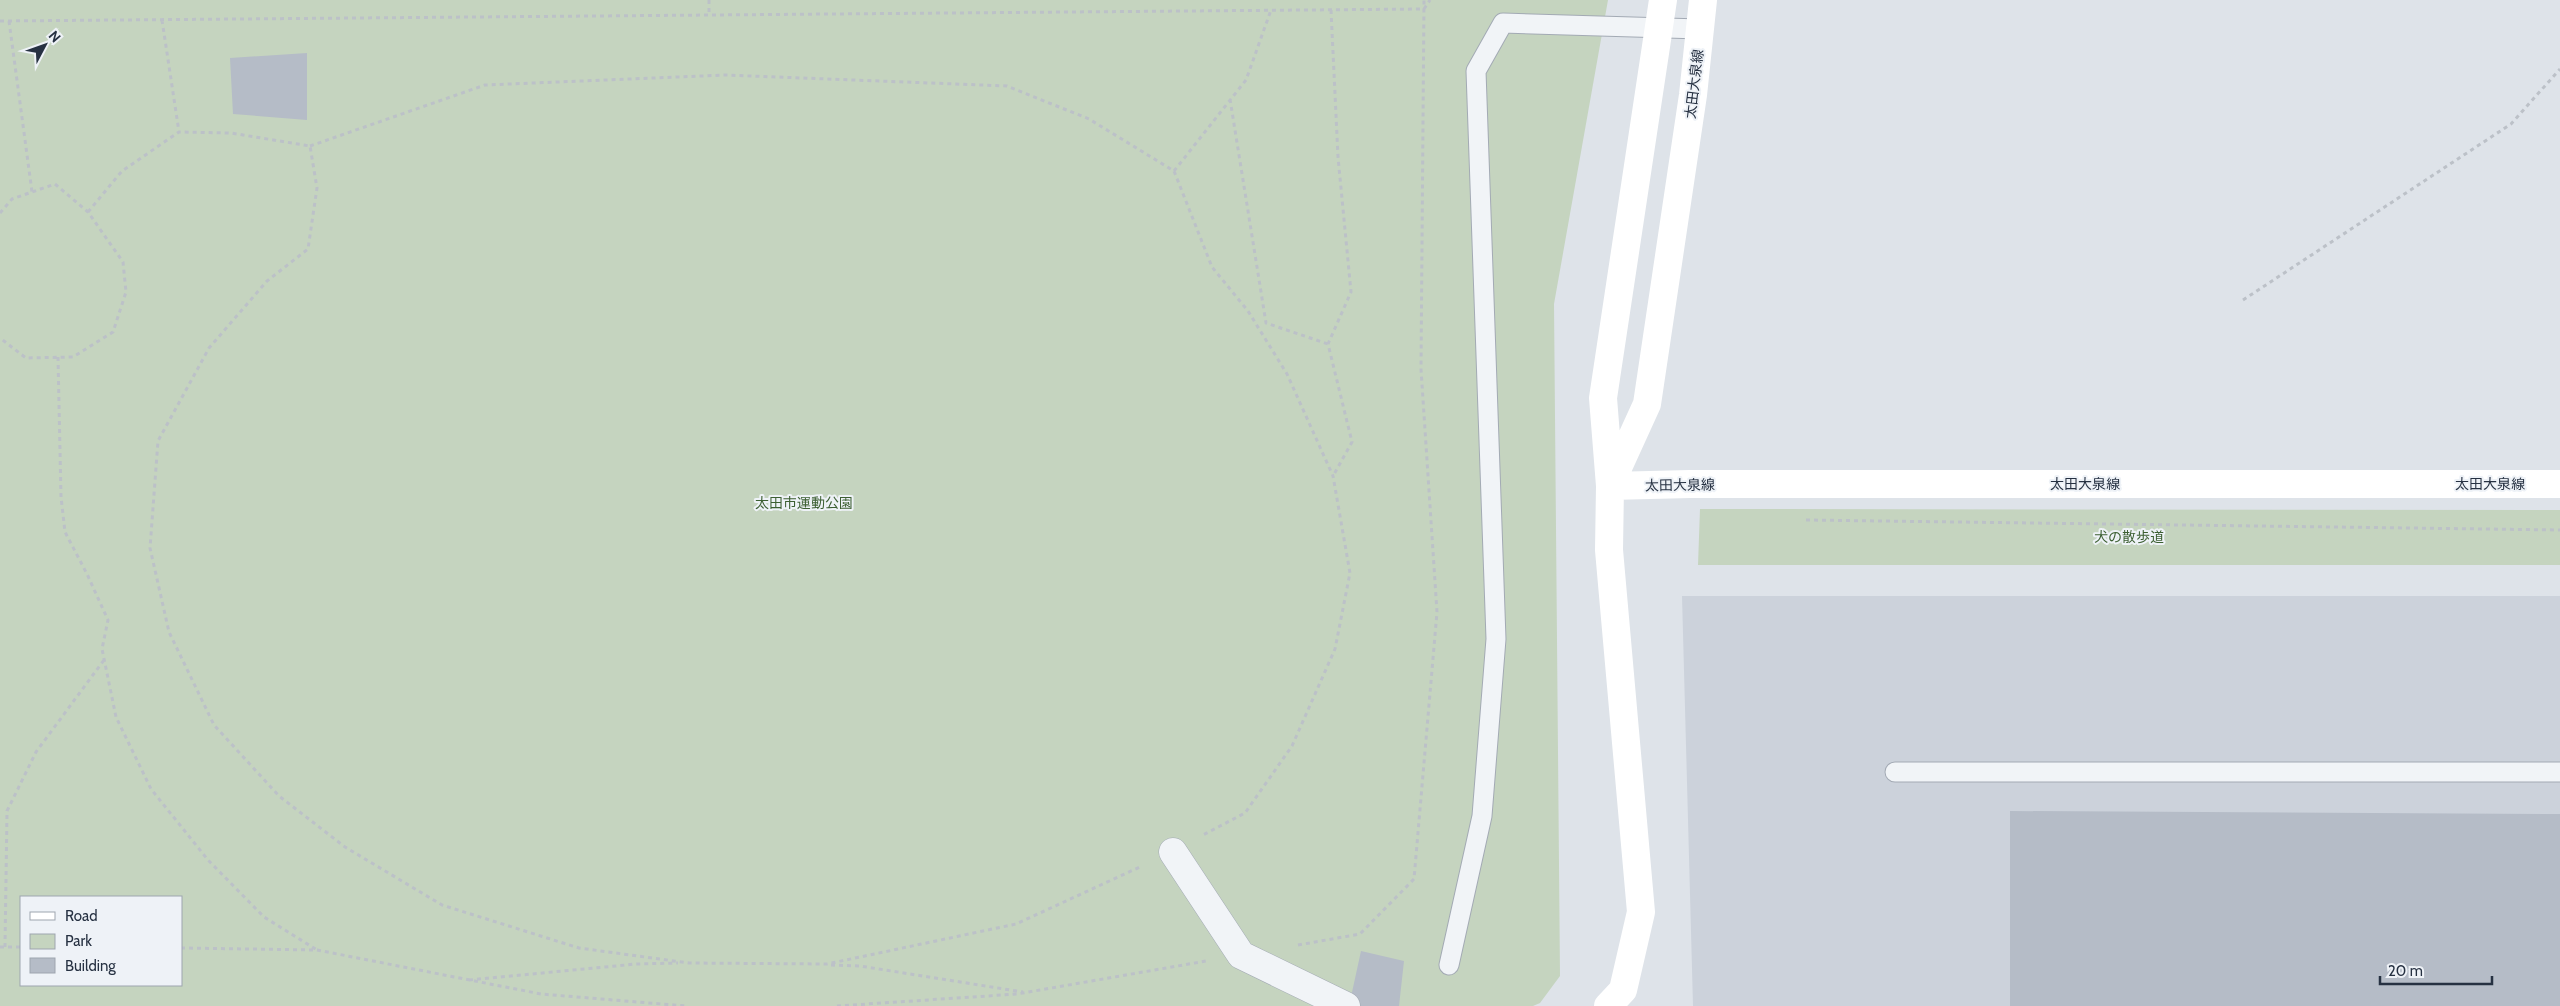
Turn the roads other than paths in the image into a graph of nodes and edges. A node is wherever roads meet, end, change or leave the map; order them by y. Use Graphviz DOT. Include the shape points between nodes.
graph roads {
  1 [pos="1663,0"];
  2 [pos="1703,0"];
  3 [pos="1658,28"];
  4 [pos="1700,29"];
  5 [pos="2560,484"];
  6 [pos="1610,486"];
  7 [pos="1895,772"];
  8 [pos="2560,772"];
  9 [pos="1173,852"];
  10 [pos="1449,965"];
  11 [pos="1346,1006"];
  12 [pos="1608,1006"];
  1 -- 3 [label="main road"];
  2 -- 4 [label="main road, 太田大泉線"];
  3 -- 4 [label="lane"];
  3 -- 6 [label="main road" via="1604,398"];
  3 -- 10 [label="lane" via="1504,23 1476,71 1496,639 1482,816"];
  4 -- 6 [label="main road, 太田大泉線" via="1694,95 1647,404"];
  5 -- 6 [label="main road, 太田大泉線"];
  6 -- 12 [label="main road" via="1609,550 1641,912 1623,990"];
  7 -- 8 [label="lane"];
  9 -- 11 [label="street" via="1241,955"];
}
